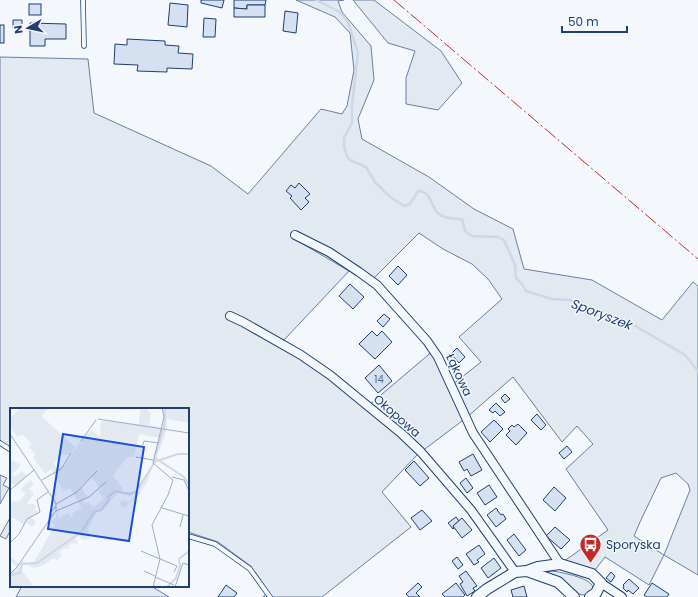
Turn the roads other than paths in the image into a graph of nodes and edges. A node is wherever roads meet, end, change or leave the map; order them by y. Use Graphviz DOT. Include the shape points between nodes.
graph roads {
  1 [pos="82,0"];
  2 [pos="84,46"];
  3 [pos="295,235"];
  4 [pos="230,316"];
  5 [pos="0,443"];
  6 [pos="10,449"];
  7 [pos="189,536"];
  8 [pos="560,564"];
  9 [pos="527,571"];
  10 [pos="515,572"];
  11 [pos="600,583"];
  12 [pos="270,597"];
  13 [pos="477,597"];
  14 [pos="574,597"];
  15 [pos="590,597"];
  16 [pos="622,597"];
  1 -- 2 [label="lane"];
  3 -- 8 [label="street, Łąkowa" via="329,252 376,285 427,341 438,357 472,432"];
  4 -- 10 [label="street, Okopowa" via="301,355 330,375 402,434 471,510"];
  5 -- 6 [label="lane"];
  7 -- 12 [label="lane" via="215,544 250,569"];
  8 -- 9 [label="street"];
  8 -- 11 [label="street" via="592,574"];
  9 -- 10 [label="street"];
  9 -- 14 [label="street" via="558,582"];
  10 -- 13 [label="street"];
  11 -- 15 [label="street" via="596,593"];
  11 -- 16 [label="street"];
}
